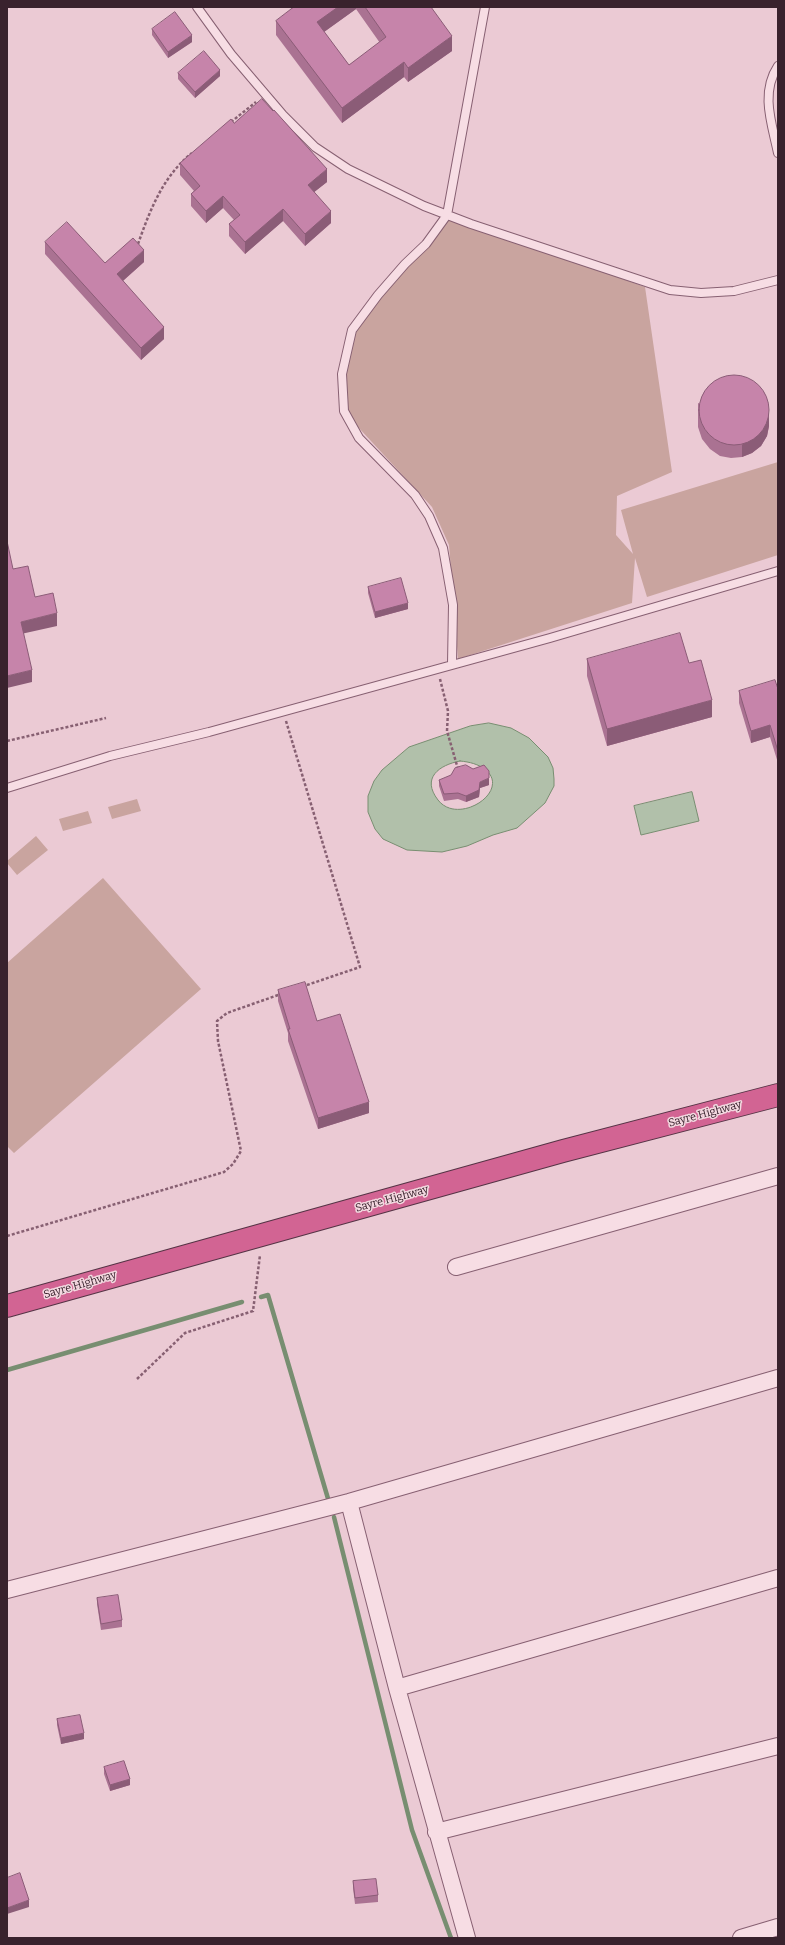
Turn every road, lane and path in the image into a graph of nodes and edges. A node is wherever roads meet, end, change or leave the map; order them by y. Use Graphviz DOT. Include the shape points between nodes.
graph roads {
  1 [pos="197,7"];
  2 [pos="485,7"];
  3 [pos="778,66"];
  4 [pos="265,95"];
  5 [pos="229,124"];
  6 [pos="778,147"];
  7 [pos="193,152"];
  8 [pos="448,215"];
  9 [pos="138,244"];
  10 [pos="778,280"];
  11 [pos="778,571"];
  12 [pos="452,664"];
  13 [pos="438,669"];
  14 [pos="283,711"];
  15 [pos="106,718"];
  16 [pos="7,741"];
  17 [pos="458,770"];
  18 [pos="7,788"];
  19 [pos="301,987"];
  20 [pos="286,992"];
  21 [pos="778,1095"];
  22 [pos="778,1176"];
  23 [pos="263,1234"];
  24 [pos="7,1236"];
  25 [pos="456,1267"];
  26 [pos="7,1306"];
  27 [pos="778,1378"];
  28 [pos="137,1379"];
  29 [pos="349,1502"];
  30 [pos="778,1578"];
  31 [pos="7,1590"];
  32 [pos="397,1688"];
  33 [pos="778,1746"];
  34 [pos="436,1832"];
  35 [pos="778,1927"];
  36 [pos="467,1938"];
  37 [pos="741,1938"];
  1 -- 4 [label="lane"];
  2 -- 8 [label="lane"];
  3 -- 6 [label="lane" via="770,83 768,101 770,122"];
  4 -- 5 [label="path"];
  4 -- 8 [label="lane" via="315,147 348,169"];
  7 -- 9 [label="path" via="181,162 165,183 149,214"];
  8 -- 10 [label="lane" via="670,290 702,293 734,291"];
  8 -- 12 [label="lane" via="426,244 378,295 352,330 342,374 344,411 359,438 414,495 429,516 442,548 453,605"];
  11 -- 12 [label="lane"];
  12 -- 13 [label="lane"];
  13 -- 14 [label="lane"];
  13 -- 17 [label="path" via="448,711 447,731"];
  14 -- 18 [label="lane" via="110,756"];
  14 -- 19 [label="path" via="360,967"];
  15 -- 16 [label="path"];
  20 -- 24 [label="path" via="227,1013 217,1021 218,1042 241,1151 224,1172"];
  21 -- 23 [label="highway, Sayre Highway"];
  22 -- 25 [label="street"];
  23 -- 26 [label="highway, Sayre Highway"];
  23 -- 28 [label="path" via="253,1311 185,1333"];
  27 -- 29 [label="street"];
  29 -- 31 [label="street"];
  29 -- 32 [label="street"];
  30 -- 32 [label="street"];
  32 -- 34 [label="street"];
  33 -- 34 [label="street"];
  34 -- 36 [label="street"];
  35 -- 37 [label="street"];
}
